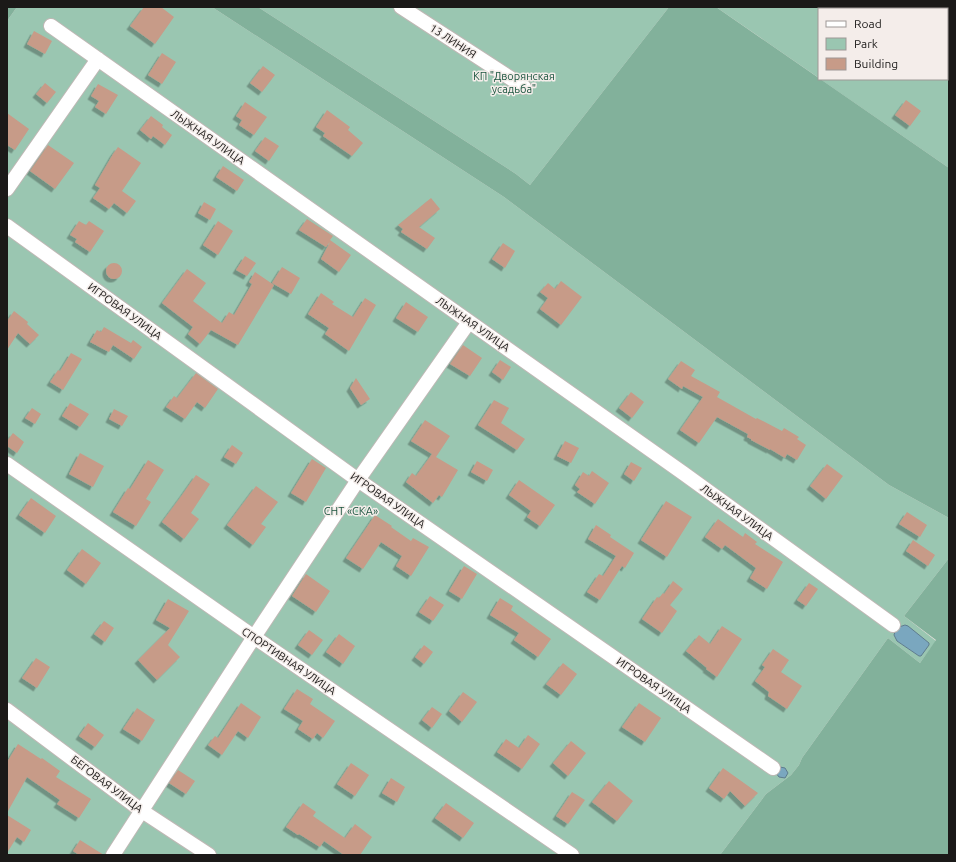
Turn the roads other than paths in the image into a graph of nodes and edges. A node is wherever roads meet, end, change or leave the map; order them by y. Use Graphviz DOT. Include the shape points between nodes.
graph roads {
  1 [pos="402,7"];
  2 [pos="51,26"];
  3 [pos="98,59"];
  4 [pos="524,87"];
  5 [pos="7,189"];
  6 [pos="7,226"];
  7 [pos="470,322"];
  8 [pos="7,464"];
  9 [pos="358,480"];
  10 [pos="892,625"];
  11 [pos="254,637"];
  12 [pos="7,710"];
  13 [pos="773,768"];
  14 [pos="142,810"];
  15 [pos="113,855"];
  16 [pos="209,855"];
  17 [pos="572,855"];
  1 -- 4 [label="street, 13 ЛИНИЯ"];
  2 -- 3 [label="street, ЛЫЖНАЯ УЛИЦА"];
  3 -- 5 [label="street"];
  3 -- 7 [label="street, ЛЫЖНАЯ УЛИЦА"];
  6 -- 9 [label="street, ИГРОВАЯ УЛИЦА"];
  7 -- 9 [label="street"];
  7 -- 10 [label="street, ЛЫЖНАЯ УЛИЦА"];
  8 -- 11 [label="street, СПОРТИВНАЯ УЛИЦА"];
  9 -- 11 [label="street"];
  9 -- 13 [label="street, ИГРОВАЯ УЛИЦА"];
  11 -- 14 [label="street"];
  11 -- 17 [label="street, СПОРТИВНАЯ УЛИЦА"];
  12 -- 14 [label="street, БЕГОВАЯ УЛИЦА"];
  14 -- 15 [label="street"];
  14 -- 16 [label="street, БЕГОВАЯ УЛИЦА"];
}
